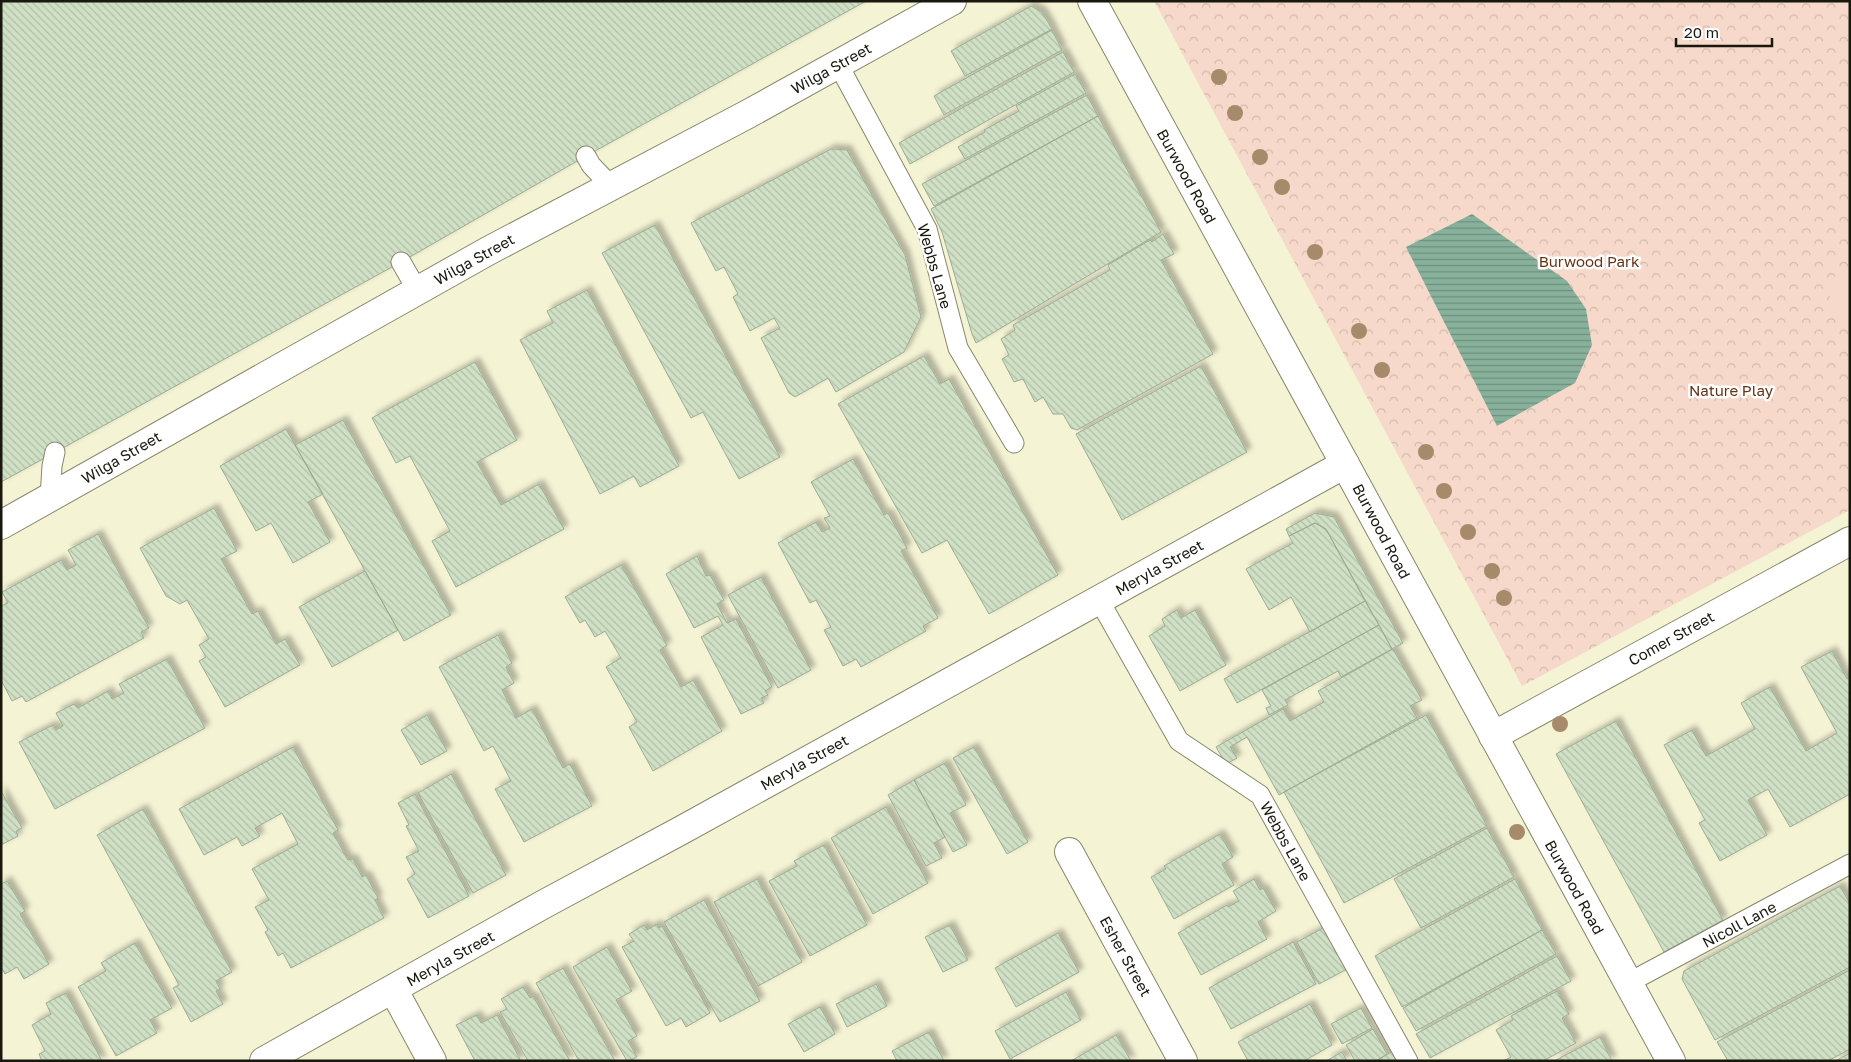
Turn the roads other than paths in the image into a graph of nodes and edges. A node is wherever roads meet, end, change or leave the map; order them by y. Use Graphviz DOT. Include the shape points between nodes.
graph roads {
  1 [pos="952,1"];
  2 [pos="1092,1"];
  3 [pos="838,64"];
  4 [pos="586,156"];
  5 [pos="610,185"];
  6 [pos="401,262"];
  7 [pos="417,290"];
  8 [pos="1014,443"];
  9 [pos="55,452"];
  10 [pos="1345,464"];
  11 [pos="50,498"];
  12 [pos="1,525"];
  13 [pos="1850,542"];
  14 [pos="1099,600"];
  15 [pos="1493,736"];
  16 [pos="1069,852"];
  17 [pos="1849,868"];
  18 [pos="1628,983"];
  19 [pos="393,989"];
  20 [pos="264,1061"];
  21 [pos="432,1061"];
  22 [pos="1183,1061"];
  23 [pos="1408,1061"];
  24 [pos="1671,1061"];
  1 -- 3 [label="street, Wilga Street"];
  2 -- 10 [label="street, Burwood Road"];
  3 -- 5 [label="street, Wilga Street"];
  3 -- 8 [label="lane, Webbs Lane" via="927,229 958,348"];
  4 -- 5 [label="lane"];
  5 -- 7 [label="street, Wilga Street"];
  6 -- 7 [label="lane"];
  7 -- 11 [label="street, Wilga Street"];
  9 -- 11 [label="lane"];
  10 -- 14 [label="street, Meryla Street"];
  10 -- 15 [label="street, Burwood Road"];
  11 -- 12 [label="street, Wilga Street"];
  13 -- 15 [label="street, Comer Street"];
  14 -- 19 [label="street, Meryla Street"];
  14 -- 23 [label="lane, Webbs Lane" via="1179,741 1260,795"];
  15 -- 18 [label="street, Burwood Road"];
  16 -- 22 [label="street, Esher Street"];
  17 -- 18 [label="lane, Nicoll Lane"];
  18 -- 24 [label="street, Burwood Road"];
  19 -- 20 [label="street, Meryla Street"];
  19 -- 21 [label="street"];
}
